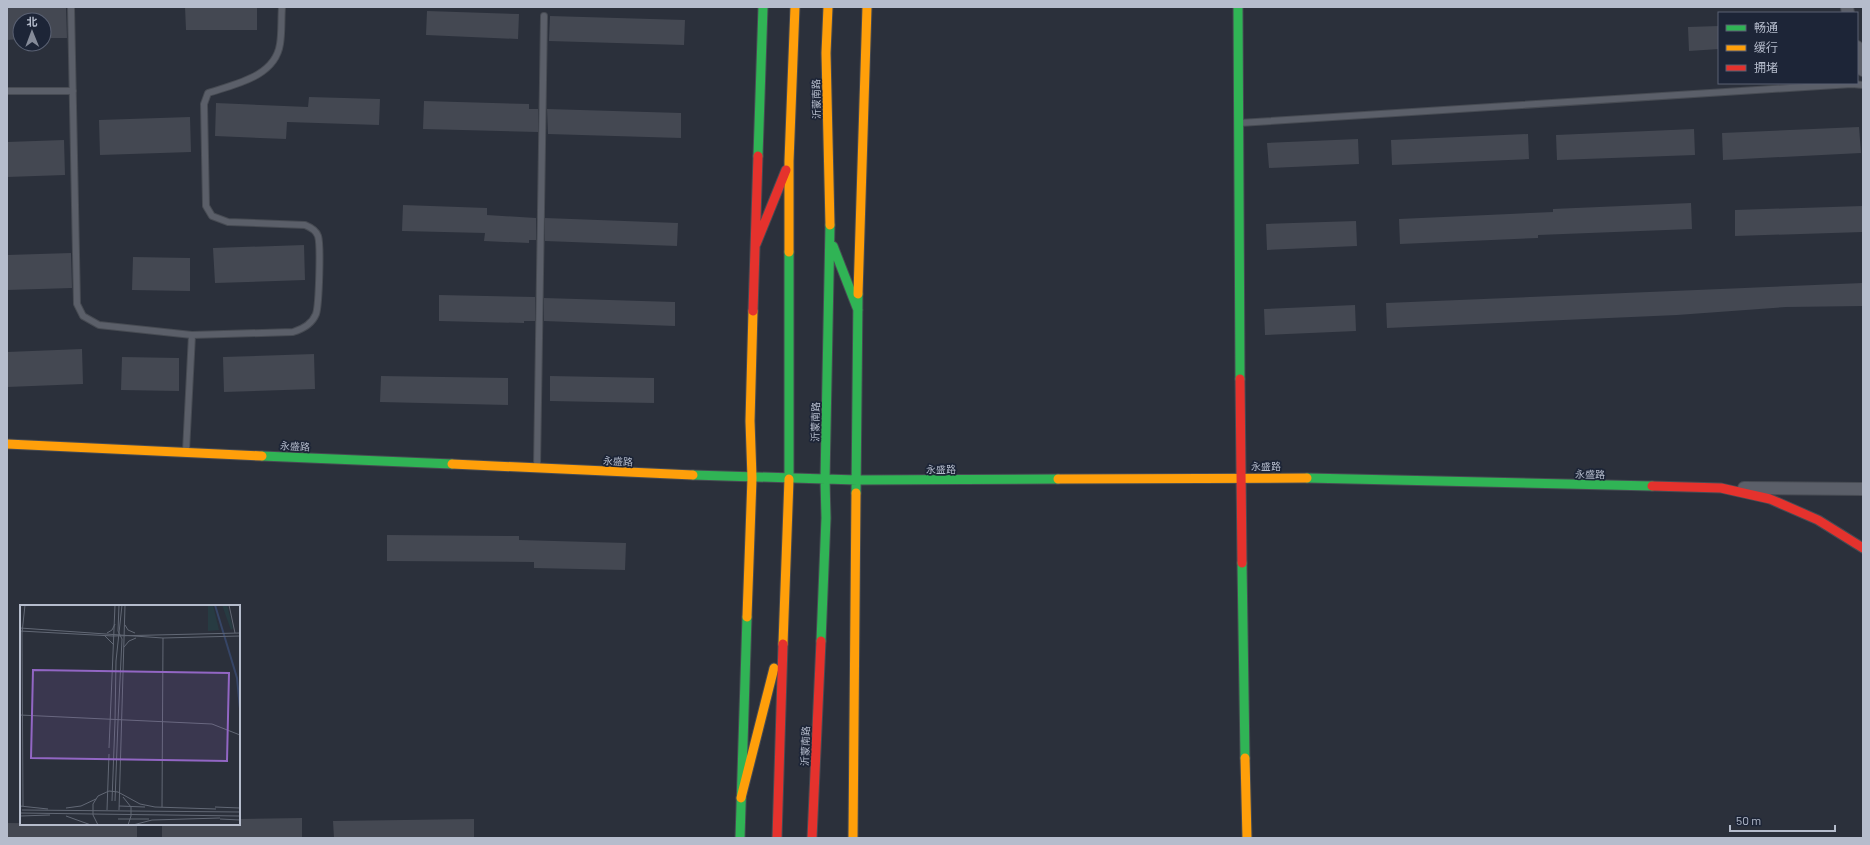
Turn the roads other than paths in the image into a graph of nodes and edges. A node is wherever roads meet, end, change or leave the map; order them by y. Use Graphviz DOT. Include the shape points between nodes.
graph roads {
  1 [pos="71,7"];
  2 [pos="282,7"];
  3 [pos="763,7"];
  4 [pos="795,7"];
  5 [pos="828,7"];
  6 [pos="867,7"];
  7 [pos="1238,7"];
  8 [pos="544,16"];
  9 [pos="1858,51"];
  10 [pos="1863,70"];
  11 [pos="1863,84"];
  12 [pos="7,91"];
  13 [pos="73,91"];
  14 [pos="1237,123"];
  15 [pos="790,161"];
  16 [pos="830,238"];
  17 [pos="756,244"];
  18 [pos="858,310"];
  19 [pos="192,335"];
  20 [pos="7,444"];
  21 [pos="186,452"];
  22 [pos="537,469"];
  23 [pos="1240,477"];
  24 [pos="752,478"];
  25 [pos="789,479"];
  26 [pos="825,480"];
  27 [pos="857,480"];
  28 [pos="1721,488"];
  29 [pos="1863,489"];
  30 [pos="1863,548"];
  31 [pos="784,626"];
  32 [pos="741,798"];
  33 [pos="740,838"];
  34 [pos="777,838"];
  35 [pos="812,838"];
  36 [pos="853,838"];
  37 [pos="1247,838"];
  1 -- 13 [label="lane"];
  2 -- 19 [label="lane" via="280,45 272,63 254,78 208,93 204,104 206,206 212,216 228,222 305,224 311,228 318,236 320,253 316,313 306,328 293,332"];
  3 -- 17 [label="main road"];
  4 -- 15 [label="main road"];
  5 -- 16 [label="main road, 沂蒙南路" via="826,53"];
  6 -- 18 [label="main road"];
  7 -- 14 [label="main road"];
  8 -- 22 [label="lane"];
  9 -- 10 [label="street"];
  11 -- 14 [label="lane"];
  12 -- 13 [label="lane"];
  13 -- 19 [label="lane" via="78,304 83,316 99,325"];
  14 -- 23 [label="main road"];
  15 -- 17 [label="main road"];
  15 -- 25 [label="main road"];
  16 -- 18 [label="main road"];
  16 -- 26 [label="main road, 沂蒙南路"];
  17 -- 24 [label="main road" via="750,421"];
  18 -- 27 [label="main road"];
  19 -- 21 [label="lane"];
  20 -- 21 [label="main road, 永盛路"];
  21 -- 22 [label="main road, 永盛路"];
  22 -- 24 [label="main road, 永盛路"];
  23 -- 27 [label="main road, 永盛路"];
  23 -- 28 [label="main road, 永盛路"];
  23 -- 37 [label="main road"];
  24 -- 25 [label="main road, 永盛路"];
  24 -- 32 [label="main road"];
  25 -- 26 [label="main road, 永盛路"];
  25 -- 31 [label="main road"];
  26 -- 27 [label="main road, 永盛路"];
  26 -- 35 [label="main road, 沂蒙南路" via="826,518"];
  27 -- 36 [label="main road"];
  28 -- 29 [label="street"];
  28 -- 30 [label="main road, 永盛路" via="1770,499 1818,520"];
  31 -- 32 [label="main road"];
  31 -- 34 [label="main road"];
  32 -- 33 [label="main road"];
}
